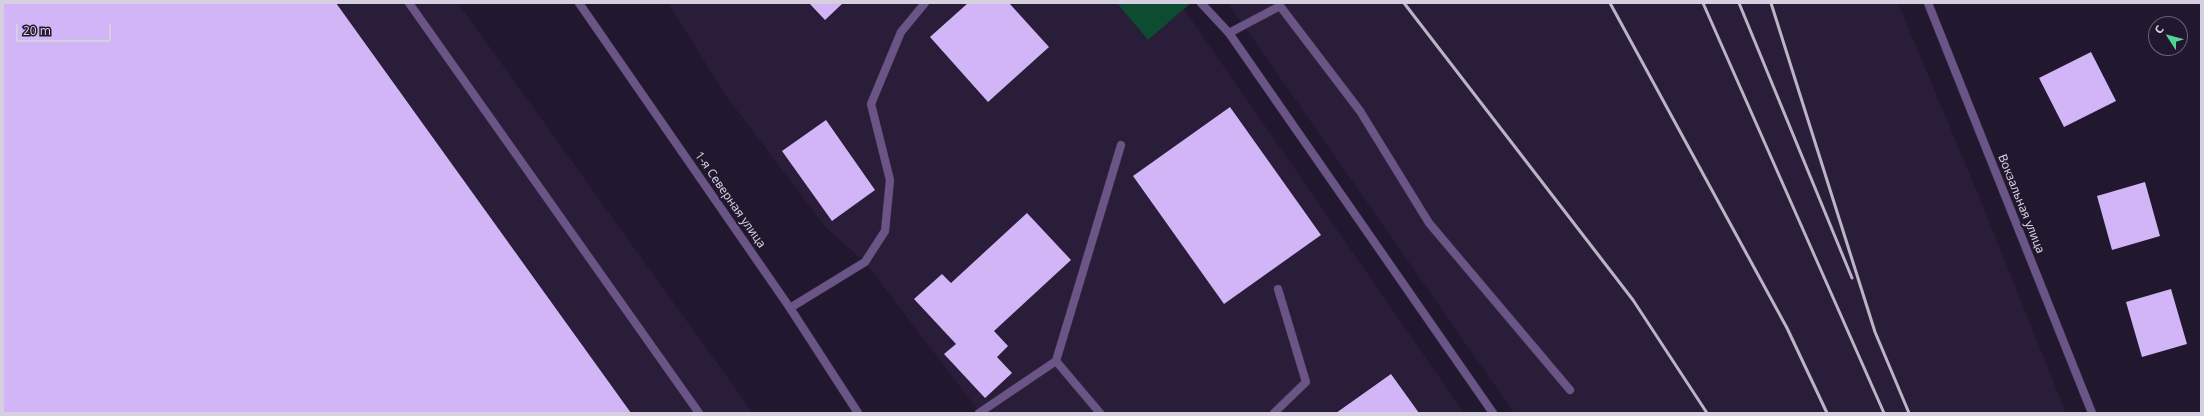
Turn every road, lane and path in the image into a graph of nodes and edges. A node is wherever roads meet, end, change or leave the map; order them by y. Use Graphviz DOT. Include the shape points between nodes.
graph roads {
  1 [pos="409,3"];
  2 [pos="579,3"];
  3 [pos="925,3"];
  4 [pos="1201,3"];
  5 [pos="1928,3"];
  6 [pos="1229,33"];
  7 [pos="1121,146"];
  8 [pos="1278,288"];
  9 [pos="790,308"];
  10 [pos="1056,361"];
  11 [pos="1570,390"];
  12 [pos="699,413"];
  13 [pos="858,413"];
  14 [pos="979,413"];
  15 [pos="1100,413"];
  16 [pos="1274,413"];
  17 [pos="1493,413"];
  18 [pos="2092,413"];
  1 -- 12 [label="street"];
  2 -- 9 [label="street, 1-я Северная улица"];
  3 -- 9 [label="street" via="901,32 871,104 890,180 886,231 865,262"];
  4 -- 6 [label="street"];
  5 -- 18 [label="street, Вокзальная улица"];
  6 -- 11 [label="street" via="1280,6 1360,112 1429,223"];
  6 -- 17 [label="street"];
  7 -- 10 [label="street"];
  8 -- 16 [label="street" via="1306,382"];
  9 -- 13 [label="street, 1-я Северная улица"];
  10 -- 14 [label="street"];
  10 -- 15 [label="street"];
}
